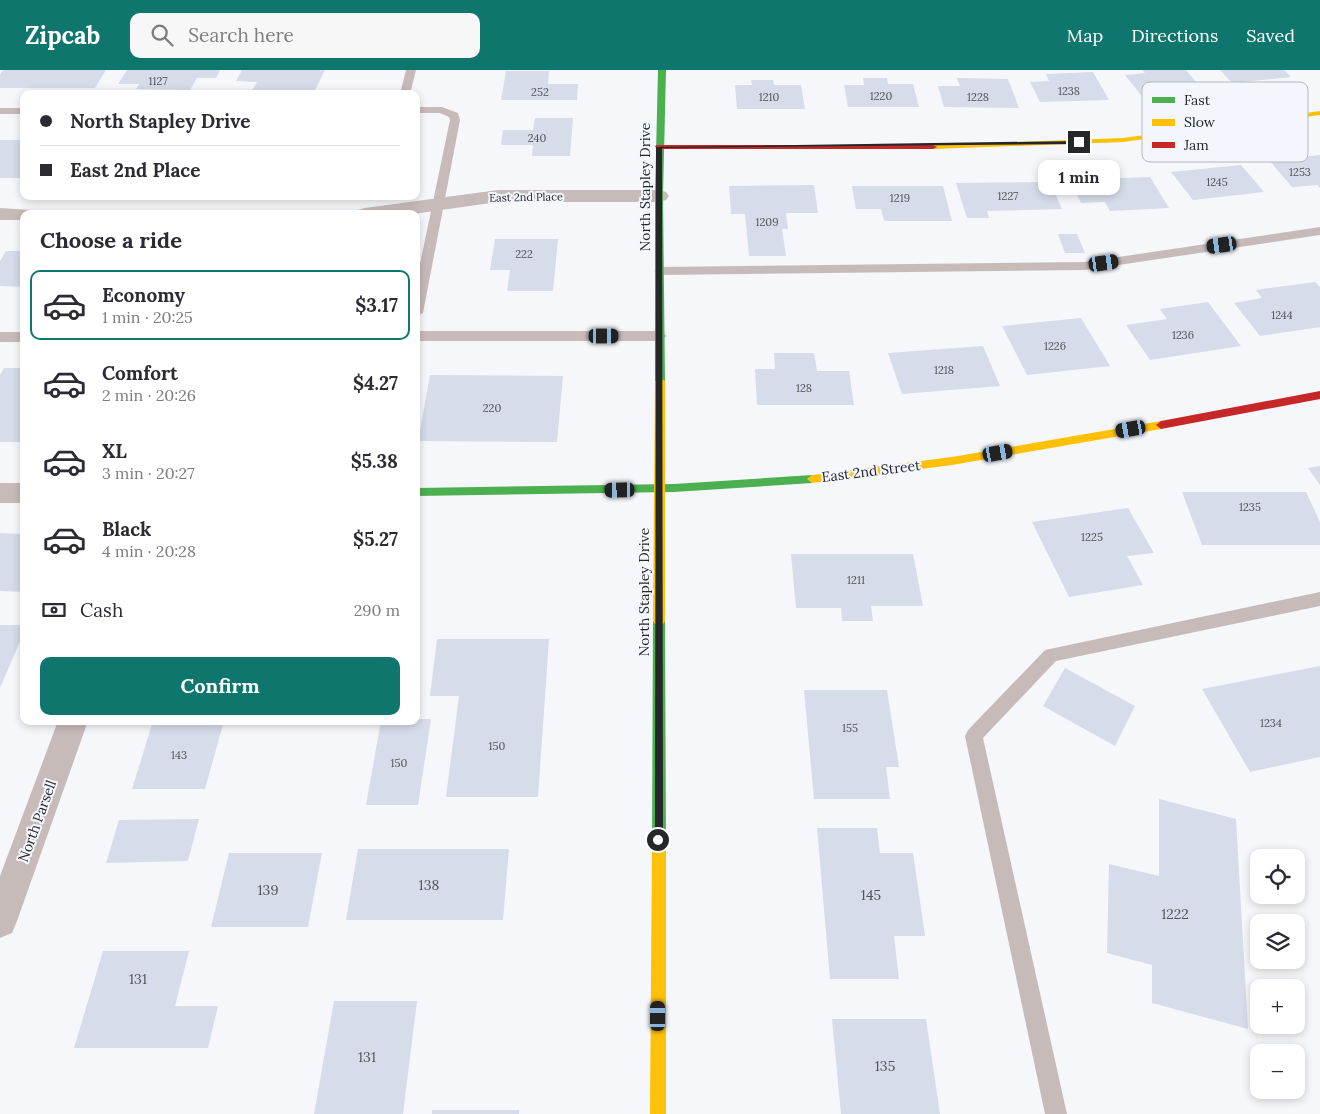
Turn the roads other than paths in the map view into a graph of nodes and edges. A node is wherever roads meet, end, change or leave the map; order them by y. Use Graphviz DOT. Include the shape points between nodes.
graph roads {
  1 [pos="411,70"];
  2 [pos="662,70"];
  3 [pos="406,90"];
  4 [pos="0,110"];
  5 [pos="20,110"];
  6 [pos="420,110"];
  7 [pos="1142,138"];
  8 [pos="659,147"];
  9 [pos="659,196"];
  10 [pos="440,203"];
  11 [pos="392,210"];
  12 [pos="0,214"];
  13 [pos="20,214"];
  14 [pos="1320,231"];
  15 [pos="660,271"];
  16 [pos="420,295"];
  17 [pos="20,336"];
  18 [pos="420,336"];
  19 [pos="660,336"];
  20 [pos="0,337"];
  21 [pos="1320,396"];
  22 [pos="660,490"];
  23 [pos="420,492"];
  24 [pos="0,493"];
  25 [pos="20,493"];
  26 [pos="1320,599"];
  27 [pos="73,725"];
  28 [pos="0,921"];
  29 [pos="658,1114"];
  30 [pos="1056,1114"];
  1 -- 3 [label="lane"];
  2 -- 8 [label="street, North Stapley Drive"];
  4 -- 5 [label="lane"];
  6 -- 10 [label="lane" via="442,110 454,115"];
  7 -- 8 [label="street" via="1031,145"];
  8 -- 9 [label="street, North Stapley Drive"];
  9 -- 10 [label="street, East 2nd Place" via="498,196"];
  9 -- 15 [label="street, North Stapley Drive"];
  10 -- 11 [label="street, East 2nd Place"];
  10 -- 16 [label="lane"];
  12 -- 13 [label="street"];
  14 -- 15 [label="lane" via="1085,266"];
  15 -- 19 [label="street, North Stapley Drive"];
  17 -- 20 [label="lane"];
  18 -- 19 [label="lane"];
  19 -- 22 [label="street, North Stapley Drive"];
  21 -- 22 [label="street, East 2nd Street" via="942,463 827,477"];
  22 -- 23 [label="street, East 2nd Street"];
  22 -- 29 [label="street, North Stapley Drive"];
  24 -- 25 [label="street"];
  26 -- 30 [label="lane" via="1051,655 974,736"];
  27 -- 28 [label="street, North Parsell"];
}
